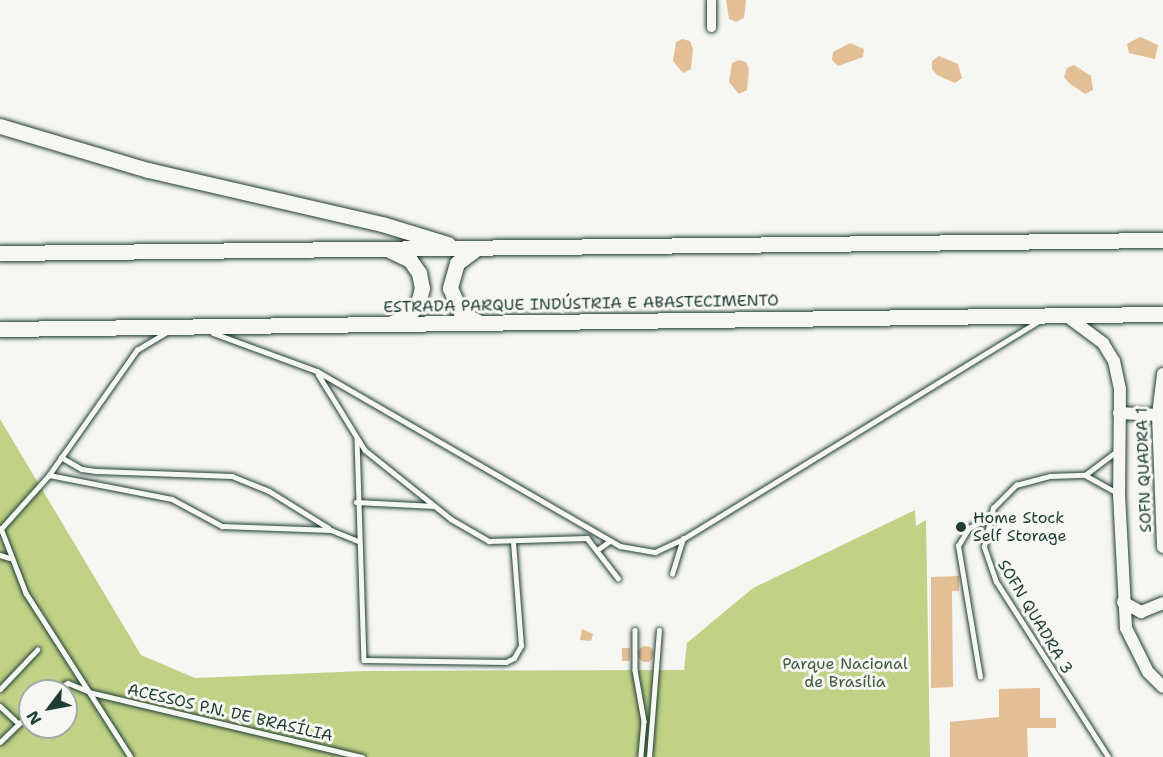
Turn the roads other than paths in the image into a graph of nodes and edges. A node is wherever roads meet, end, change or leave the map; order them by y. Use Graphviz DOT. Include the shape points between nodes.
graph roads {
  1 [pos="711,0"];
  2 [pos="711,27"];
  3 [pos="0,126"];
  4 [pos="1163,240"];
  5 [pos="470,248"];
  6 [pos="390,250"];
  7 [pos="0,253"];
  8 [pos="1163,314"];
  9 [pos="1057,315"];
  10 [pos="480,323"];
  11 [pos="389,325"];
  12 [pos="193,326"];
  13 [pos="174,327"];
  14 [pos="0,329"];
  15 [pos="317,371"];
  16 [pos="1163,374"];
  17 [pos="1161,392"];
  18 [pos="1119,413"];
  19 [pos="1158,415"];
  20 [pos="357,439"];
  21 [pos="1119,449"];
  22 [pos="62,457"];
  23 [pos="50,475"];
  24 [pos="1085,475"];
  25 [pos="1119,494"];
  26 [pos="356,502"];
  27 [pos="434,506"];
  28 [pos="1163,510"];
  29 [pos="990,518"];
  30 [pos="0,528"];
  31 [pos="331,530"];
  32 [pos="683,539"];
  33 [pos="358,541"];
  34 [pos="513,541"];
  35 [pos="610,541"];
  36 [pos="1163,547"];
  37 [pos="597,550"];
  38 [pos="0,555"];
  39 [pos="10,558"];
  40 [pos="672,574"];
  41 [pos="618,578"];
  42 [pos="1123,602"];
  43 [pos="1163,603"];
  44 [pos="634,630"];
  45 [pos="659,630"];
  46 [pos="37,651"];
  47 [pos="980,677"];
  48 [pos="78,687"];
  49 [pos="1163,687"];
  50 [pos="0,689"];
  51 [pos="93,693"];
  52 [pos="0,706"];
  53 [pos="17,723"];
  54 [pos="0,742"];
  55 [pos="642,755"];
  56 [pos="131,757"];
  57 [pos="362,757"];
  58 [pos="649,757"];
  59 [pos="1108,757"];
  1 -- 2 [label="street"];
  3 -- 5 [label="highway" via="148,170"];
  4 -- 5 [label="highway"];
  5 -- 6 [label="highway"];
  5 -- 10 [label="highway" via="457,263 450,288 461,313"];
  6 -- 7 [label="highway"];
  6 -- 11 [label="highway" via="410,260 419,273 422,288 409,315"];
  8 -- 9 [label="highway, ESTRADA PARQUE INDÚSTRIA E ABASTECIMENTO"];
  9 -- 10 [label="highway, ESTRADA PARQUE INDÚSTRIA E ABASTECIMENTO"];
  9 -- 18 [label="street" via="1103,343 1114,361"];
  9 -- 32 [label="lane"];
  10 -- 11 [label="highway, ESTRADA PARQUE INDÚSTRIA E ABASTECIMENTO"];
  11 -- 12 [label="highway, ESTRADA PARQUE INDÚSTRIA E ABASTECIMENTO"];
  12 -- 13 [label="highway, ESTRADA PARQUE INDÚSTRIA E ABASTECIMENTO"];
  12 -- 15 [label="lane"];
  13 -- 14 [label="highway, ESTRADA PARQUE INDÚSTRIA E ABASTECIMENTO"];
  13 -- 22 [label="lane" via="137,350"];
  15 -- 20 [label="lane"];
  15 -- 35 [label="lane"];
  16 -- 17 [label="street, SOFN QUADRA 1"];
  17 -- 19 [label="street, SOFN QUADRA 1"];
  18 -- 19 [label="street"];
  18 -- 21 [label="street"];
  19 -- 28 [label="street, SOFN QUADRA 1"];
  20 -- 26 [label="lane"];
  20 -- 27 [label="lane" via="365,450"];
  21 -- 24 [label="lane"];
  21 -- 25 [label="street"];
  22 -- 23 [label="lane"];
  22 -- 31 [label="lane" via="82,469 97,471 232,476 269,491"];
  23 -- 30 [label="lane"];
  23 -- 31 [label="lane" via="172,499 233,528"];
  24 -- 25 [label="lane"];
  24 -- 29 [label="lane, SOFN QUADRA 3" via="1050,476 1016,485 1004,494"];
  25 -- 42 [label="street"];
  26 -- 27 [label="lane"];
  26 -- 33 [label="lane"];
  27 -- 34 [label="lane" via="473,535 489,541"];
  28 -- 36 [label="street, SOFN QUADRA 1"];
  29 -- 47 [label="lane" via="969,528 958,546"];
  29 -- 59 [label="lane, SOFN QUADRA 3" via="984,547 996,582"];
  30 -- 39 [label="lane"];
  31 -- 33 [label="lane"];
  32 -- 35 [label="lane" via="645,553"];
  32 -- 40 [label="lane"];
  33 -- 34 [label="lane" via="364,660 494,662 514,658 521,646"];
  34 -- 37 [label="lane" via="585,538"];
  35 -- 37 [label="lane"];
  37 -- 41 [label="lane"];
  38 -- 39 [label="lane"];
  39 -- 51 [label="lane" via="26,593"];
  42 -- 43 [label="street" via="1141,612"];
  42 -- 49 [label="street" via="1126,628 1137,654"];
  44 -- 55 [label="lane" via="635,670 643,701"];
  45 -- 58 [label="lane"];
  46 -- 50 [label="lane"];
  48 -- 51 [label="lane, ACESSOS P.N. DE BRASÍLIA"];
  51 -- 56 [label="lane"];
  51 -- 57 [label="lane, ACESSOS P.N. DE BRASÍLIA"];
  52 -- 53 [label="lane"];
  53 -- 54 [label="lane"];
}
